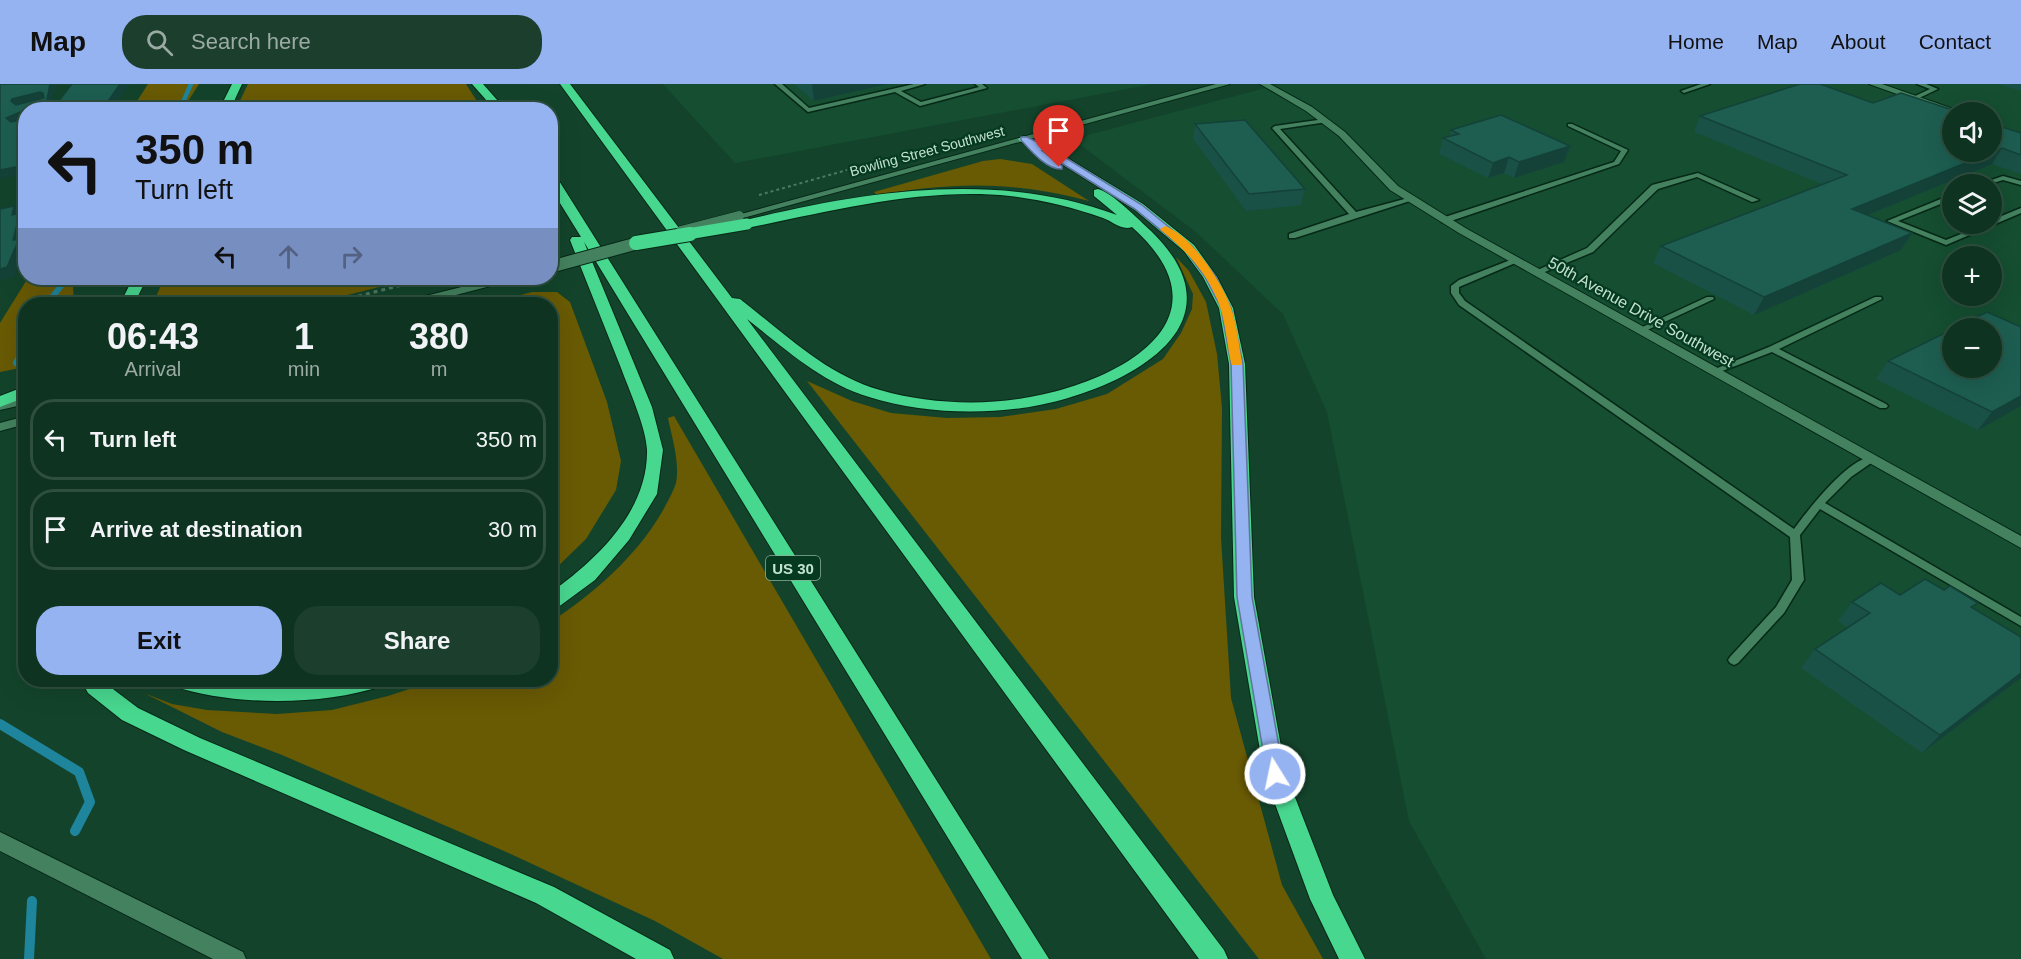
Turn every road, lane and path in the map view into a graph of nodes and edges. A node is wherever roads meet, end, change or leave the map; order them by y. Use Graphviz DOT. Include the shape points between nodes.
graph roads {
  1 [pos="237,84"];
  2 [pos="477,84"];
  3 [pos="494,84"];
  4 [pos="565,84"];
  5 [pos="778,84"];
  6 [pos="922,84"];
  7 [pos="978,84"];
  8 [pos="1226,84"];
  9 [pos="1264,84"];
  10 [pos="1707,84"];
  11 [pos="1873,84"];
  12 [pos="1920,84"];
  13 [pos="896,90"];
  14 [pos="1684,91"];
  15 [pos="1915,98"];
  16 [pos="228,102"];
  17 [pos="494,102"];
  18 [pos="504,102"];
  19 [pos="1942,107"];
  20 [pos="1325,121"];
  21 [pos="1570,125"];
  22 [pos="1024,139"];
  23 [pos="2002,178"];
  24 [pos="2021,183"];
  25 [pos="558,188"];
  26 [pos="558,193"];
  27 [pos="1412,199"];
  28 [pos="1755,200"];
  29 [pos="1942,200"];
  30 [pos="2021,210"];
  31 [pos="1354,216"];
  32 [pos="2002,219"];
  33 [pos="743,220"];
  34 [pos="1445,220"];
  35 [pos="1967,234"];
  36 [pos="1292,236"];
  37 [pos="636,243"];
  38 [pos="1162,252"];
  39 [pos="1516,261"];
  40 [pos="558,265"];
  41 [pos="1537,272"];
  42 [pos="402,285"];
  43 [pos="483,285"];
  44 [pos="718,288"];
  45 [pos="355,297"];
  46 [pos="436,297"];
  47 [pos="1710,299"];
  48 [pos="1878,300"];
  49 [pos="1640,330"];
  50 [pos="1772,349"];
  51 [pos="1714,371"];
  52 [pos="18,394"];
  53 [pos="0,402"];
  54 [pos="18,402"];
  55 [pos="0,406"];
  56 [pos="1883,406"];
  57 [pos="18,422"];
  58 [pos="0,428"];
  59 [pos="1871,459"];
  60 [pos="1819,504"];
  61 [pos="1795,535"];
  62 [pos="2021,543"];
  63 [pos="558,597"];
  64 [pos="2021,622"];
  65 [pos="1734,660"];
  66 [pos="95,687"];
  67 [pos="212,687"];
  68 [pos="338,687"];
  69 [pos="0,841"];
  70 [pos="235,959"];
  71 [pos="661,959"];
  72 [pos="1036,959"];
  73 [pos="1215,959"];
  74 [pos="1352,959"];
  1 -- 16 [label="highway"];
  2 -- 17 [label="highway"];
  3 -- 18 [label="highway"];
  4 -- 44 [label="highway"];
  5 -- 13 [label="lane" via="808,110"];
  6 -- 13 [label="lane"];
  7 -- 13 [label="lane" via="984,88 920,104"];
  8 -- 22 [label="street, Bowling Street Southwest"];
  9 -- 20 [label="street, 50th Avenue Drive Southwest"];
  10 -- 14 [label="lane"];
  11 -- 15 [label="street"];
  12 -- 15 [label="lane" via="1935,89"];
  15 -- 19 [label="street"];
  20 -- 27 [label="street, 50th Avenue Drive Southwest" via="1394,188"];
  20 -- 31 [label="lane" via="1275,128"];
  21 -- 34 [label="lane" via="1625,150 1617,163"];
  22 -- 33 [label="street, Bowling Street Southwest"];
  22 -- 38 [label="highway" via="1140,227"];
  22 -- 74 [label="highway" via="1139,207 1189,248 1226,308 1237,364 1244,597 1275,774 1322,899"];
  23 -- 24 [label="lane"];
  25 -- 72 [label="highway, US 30"];
  26 -- 63 [label="highway" via="644,407 655,450 648,494 622,536 588,575"];
  27 -- 31 [label="lane"];
  27 -- 34 [label="street, 50th Avenue Drive Southwest"];
  28 -- 41 [label="lane" via="1698,175 1655,187 1590,250"];
  29 -- 35 [label="lane" via="1891,221 1946,243"];
  30 -- 32 [label="lane"];
  31 -- 36 [label="lane"];
  33 -- 37 [label="highway, bridge"];
  33 -- 38 [label="highway" via="928,194 998,191 1078,205 1122,222"];
  34 -- 39 [label="street, 50th Avenue Drive Southwest"];
  37 -- 40 [label="street, bridge"];
  38 -- 44 [label="highway" via="1179,286 1180,308 1174,326 1161,344 1123,372 1083,389 997,406 931,405 873,394 828,372"];
  39 -- 41 [label="street, 50th Avenue Drive Southwest"];
  39 -- 61 [label="lane" via="1462,282 1455,286 1455,293 1462,303"];
  41 -- 49 [label="street, 50th Avenue Drive Southwest"];
  42 -- 45 [label="path"];
  43 -- 46 [label="street"];
  44 -- 73 [label="highway"];
  47 -- 49 [label="lane"];
  48 -- 50 [label="lane"];
  49 -- 51 [label="street, 50th Avenue Drive Southwest"];
  50 -- 51 [label="lane"];
  50 -- 56 [label="lane"];
  51 -- 59 [label="street, 50th Avenue Drive Southwest"];
  52 -- 53 [label="highway"];
  54 -- 55 [label="street"];
  57 -- 58 [label="street"];
  59 -- 60 [label="lane" via="1841,478"];
  59 -- 62 [label="street, 50th Avenue Drive Southwest"];
  60 -- 61 [label="lane"];
  60 -- 64 [label="lane"];
  61 -- 65 [label="lane" via="1798,580 1780,610"];
  66 -- 71 [label="highway" via="130,714 182,739 545,895"];
  67 -- 68 [label="highway" via="280,692"];
  69 -- 70 [label="street"];
}
